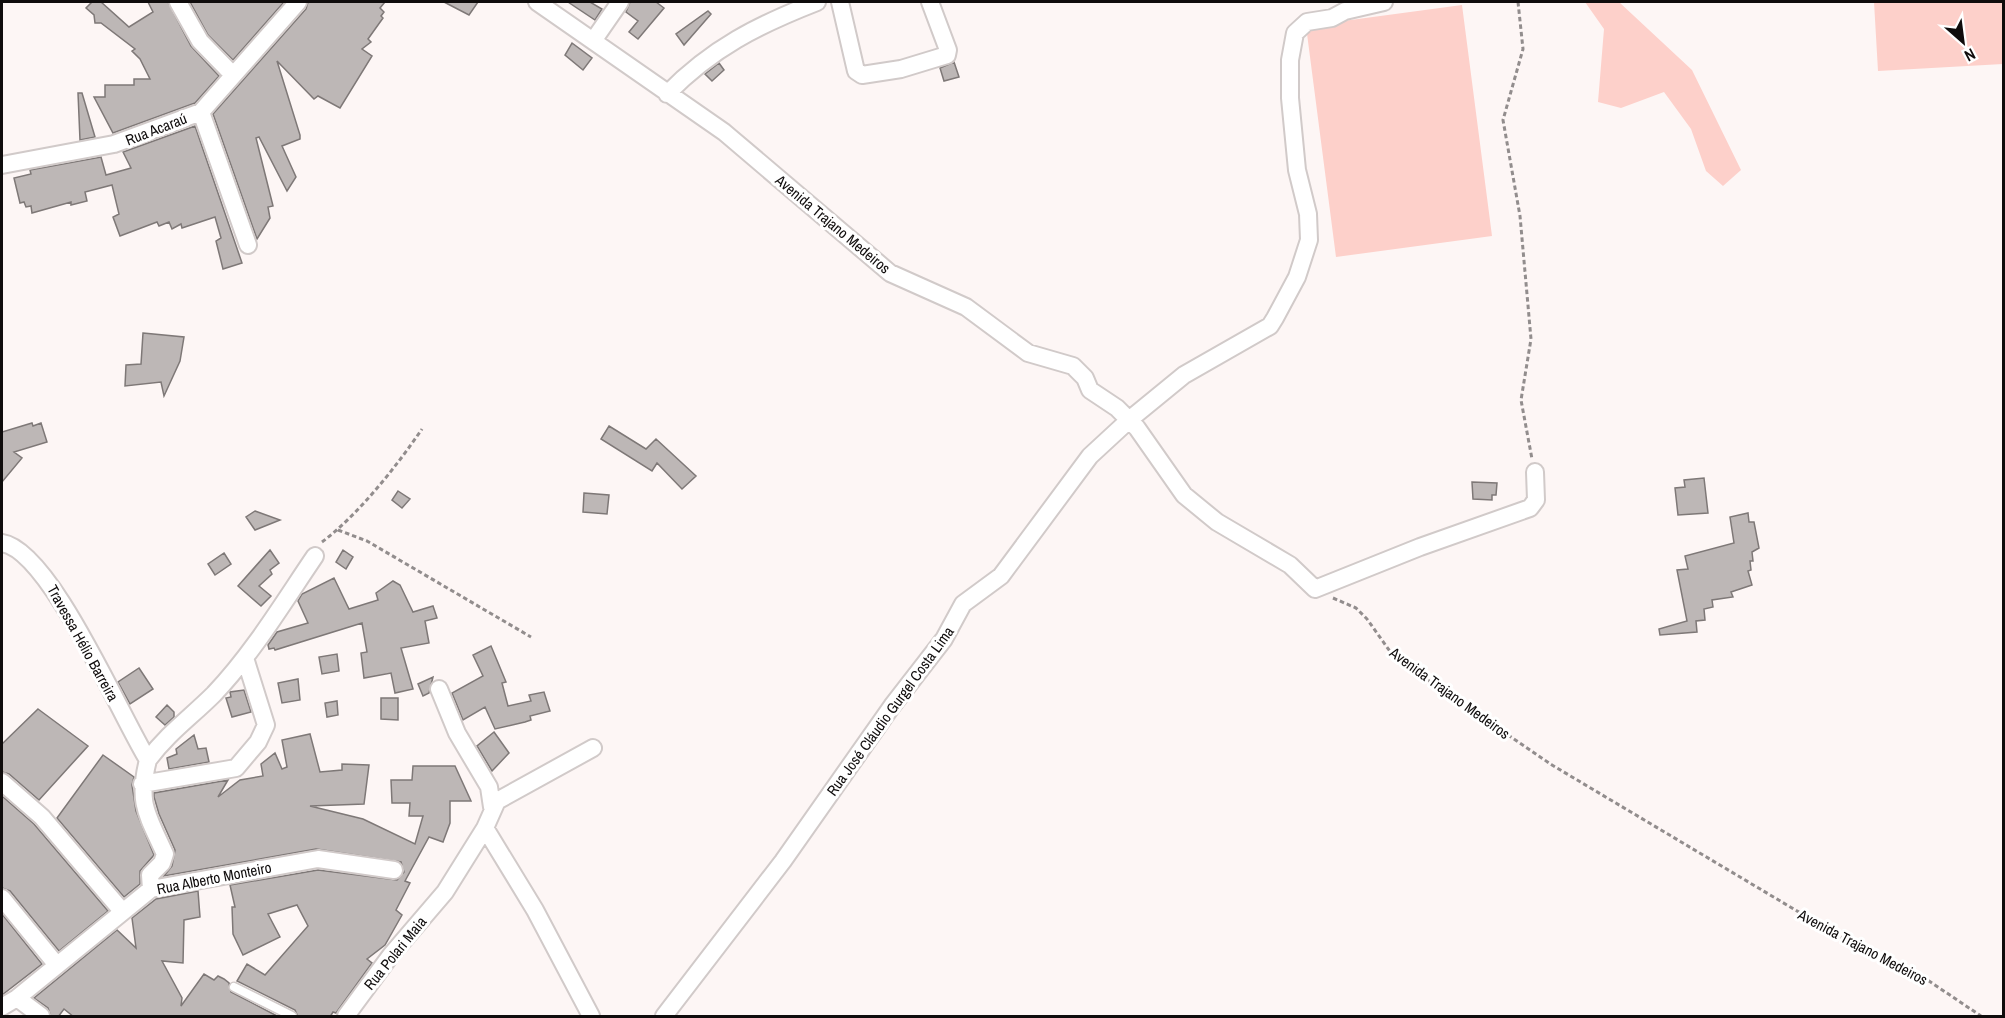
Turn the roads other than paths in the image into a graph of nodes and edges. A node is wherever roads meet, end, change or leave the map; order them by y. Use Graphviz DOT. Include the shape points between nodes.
graph roads {
  1 [pos="178,2"];
  2 [pos="298,2"];
  3 [pos="537,2"];
  4 [pos="620,2"];
  5 [pos="817,2"];
  6 [pos="840,2"];
  7 [pos="930,2"];
  8 [pos="1384,2"];
  9 [pos="593,41"];
  10 [pos="233,75"];
  11 [pos="667,94"];
  12 [pos="201,112"];
  13 [pos="2,165"];
  14 [pos="248,245"];
  15 [pos="1129,420"];
  16 [pos="1535,472"];
  17 [pos="2,543"];
  18 [pos="315,556"];
  19 [pos="245,658"];
  20 [pos="439,689"];
  21 [pos="593,748"];
  22 [pos="148,759"];
  23 [pos="2,782"];
  24 [pos="142,784"];
  25 [pos="492,807"];
  26 [pos="485,828"];
  27 [pos="394,870"];
  28 [pos="151,889"];
  29 [pos="2,898"];
  30 [pos="122,911"];
  31 [pos="56,964"];
  32 [pos="234,987"];
  33 [pos="17,998"];
  34 [pos="2,1008"];
  35 [pos="41,1017"];
  36 [pos="292,1017"];
  37 [pos="346,1017"];
  38 [pos="591,1017"];
  39 [pos="664,1017"];
  1 -- 10 [label="street" via="200,40"];
  2 -- 10 [label="street, Rua Acaraú"];
  3 -- 9 [label="street, Avenida Trajano Medeiros"];
  4 -- 9 [label="street"];
  5 -- 11 [label="street" via="746,33 714,52"];
  6 -- 7 [label="street" via="856,71 862,75 901,69 947,55"];
  8 -- 15 [label="street, Rua José Cláudio Gurgel Costa Lima" via="1307,22 1295,33 1290,98 1299,184 1310,228 1300,268 1285,303 1270,326 1185,375"];
  9 -- 11 [label="street, Avenida Trajano Medeiros"];
  10 -- 12 [label="street, Rua Acaraú"];
  11 -- 15 [label="street, Avenida Trajano Medeiros" via="724,132 890,273 966,306 1028,353 1073,366 1090,390"];
  12 -- 13 [label="street, Rua Acaraú" via="114,144"];
  12 -- 14 [label="street"];
  15 -- 16 [label="street, Avenida Trajano Medeiros" via="1184,495 1217,522 1290,565 1315,589 1530,508 1536,500"];
  15 -- 39 [label="street, Rua José Cláudio Gurgel Costa Lima" via="1090,456 1001,576 963,604 944,639"];
  17 -- 22 [label="street, Travessa Hélio Barreira" via="24,553 52,584"];
  18 -- 19 [label="street"];
  19 -- 22 [label="street"];
  19 -- 24 [label="street" via="266,725 254,748 236,768"];
  20 -- 25 [label="street" via="458,733 489,787"];
  21 -- 25 [label="street"];
  22 -- 24 [label="street"];
  23 -- 30 [label="street" via="42,817"];
  24 -- 28 [label="street" via="142,799 165,854 150,875"];
  25 -- 26 [label="street, Rua Polari Maia"];
  26 -- 37 [label="street, Rua Polari Maia" via="446,891 391,955"];
  26 -- 38 [label="street" via="535,910"];
  27 -- 28 [label="street, Rua Alberto Monteiro" via="318,859"];
  28 -- 30 [label="street, Rua Alberto Monteiro"];
  29 -- 31 [label="street"];
  30 -- 31 [label="street, Rua Alberto Monteiro"];
  31 -- 33 [label="street, Rua Alberto Monteiro"];
  32 -- 36 [label="lane"];
  33 -- 34 [label="street, Rua Alberto Monteiro"];
  33 -- 35 [label="street"];
}
